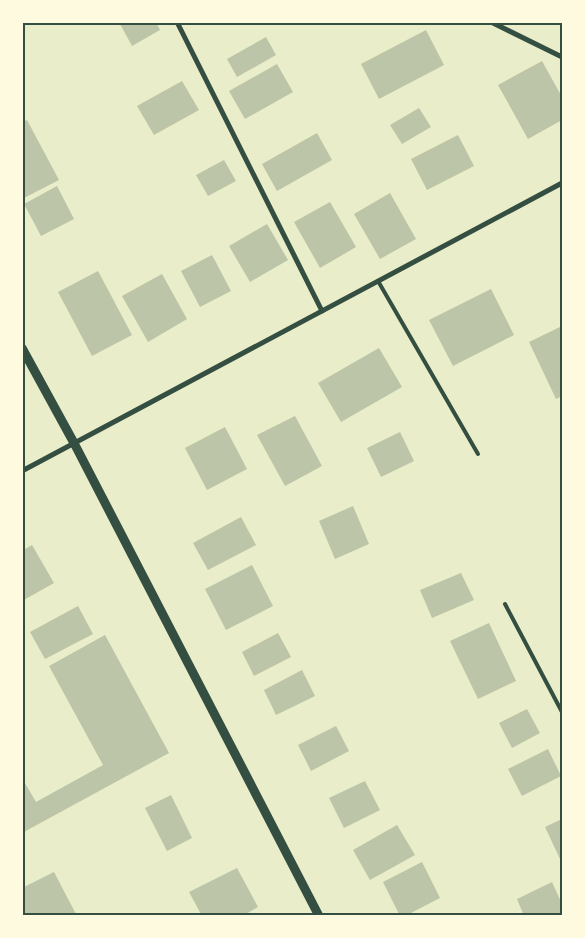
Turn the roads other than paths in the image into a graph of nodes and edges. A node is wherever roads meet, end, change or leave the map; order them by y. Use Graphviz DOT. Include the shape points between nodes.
graph roads {
  1 [pos="177,22"];
  2 [pos="492,22"];
  3 [pos="562,57"];
  4 [pos="562,183"];
  5 [pos="378,281"];
  6 [pos="322,311"];
  7 [pos="22,348"];
  8 [pos="74,443"];
  9 [pos="478,454"];
  10 [pos="22,471"];
  11 [pos="505,604"];
  12 [pos="562,712"];
  13 [pos="319,916"];
  1 -- 6 [label="street"];
  2 -- 3 [label="street"];
  4 -- 5 [label="street"];
  5 -- 6 [label="street"];
  5 -- 9 [label="lane"];
  6 -- 8 [label="street"];
  7 -- 8 [label="street"];
  8 -- 10 [label="street"];
  8 -- 13 [label="street"];
  11 -- 12 [label="lane"];
}
